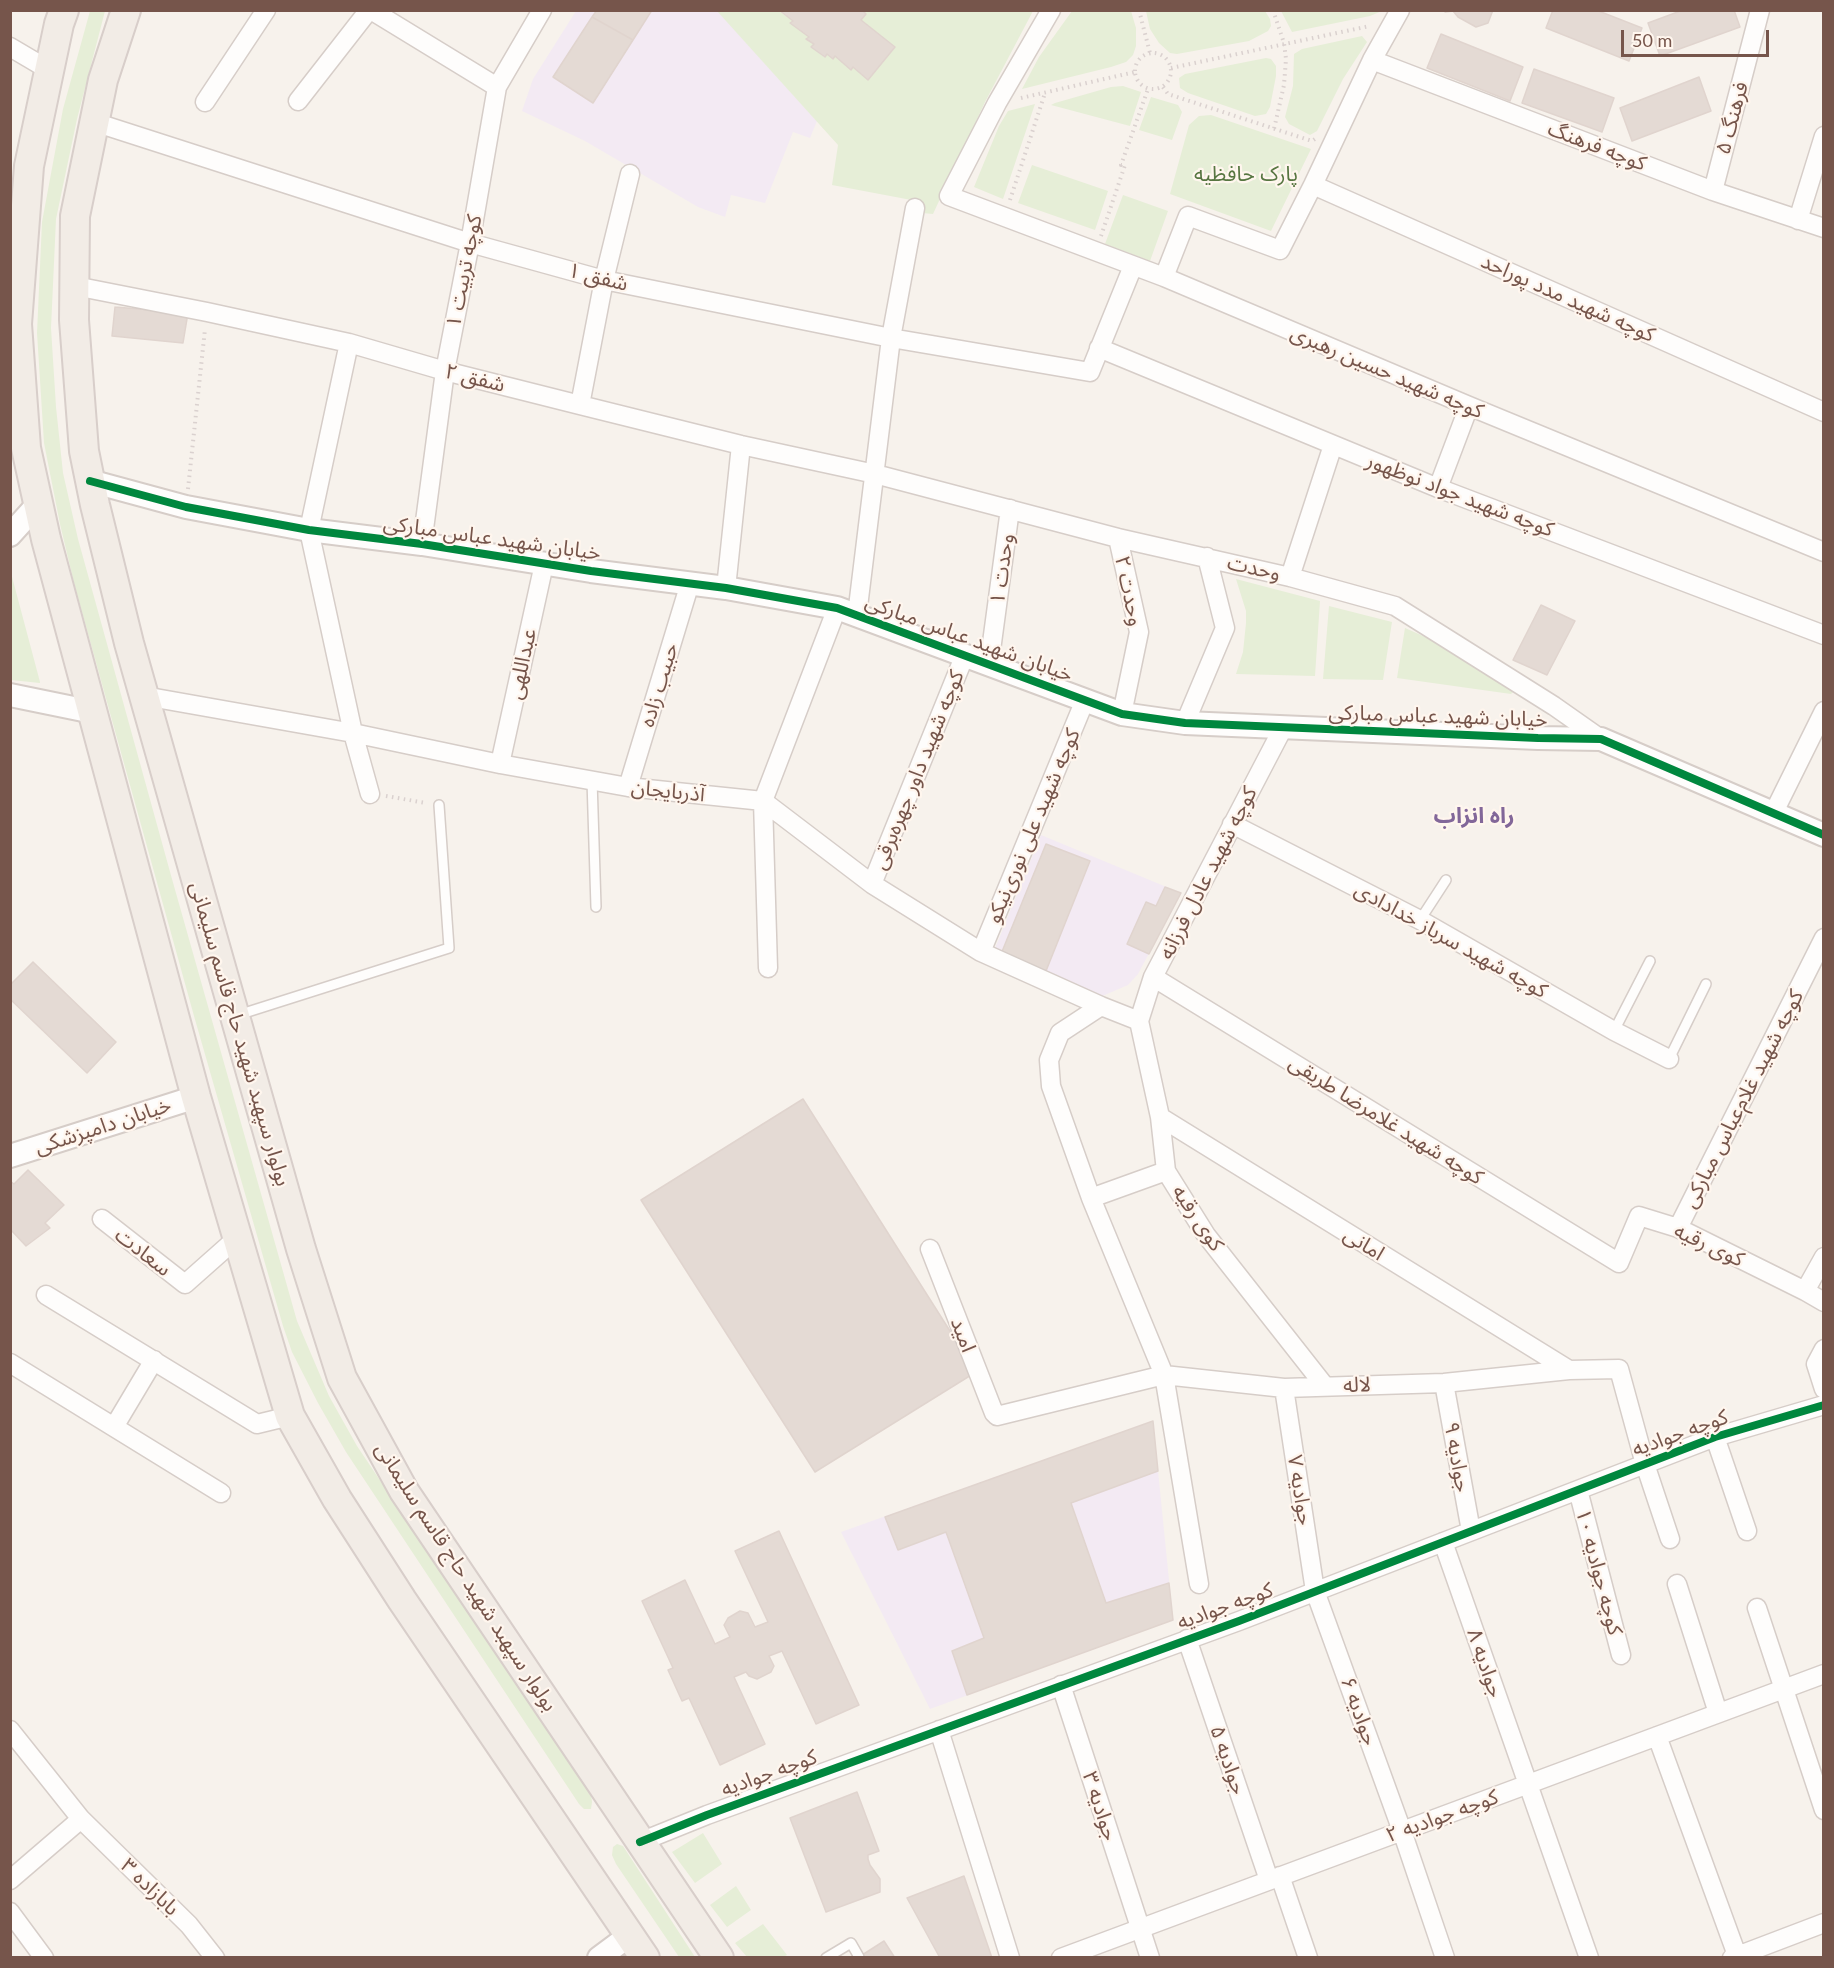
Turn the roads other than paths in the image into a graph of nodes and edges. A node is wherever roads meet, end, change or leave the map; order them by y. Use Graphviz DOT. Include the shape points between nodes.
graph roads {
  1 [pos="64,10"];
  2 [pos="126,10"];
  3 [pos="266,10"];
  4 [pos="370,10"];
  5 [pos="542,10"];
  6 [pos="1052,10"];
  7 [pos="1400,10"];
  8 [pos="1760,10"];
  9 [pos="10,47"];
  10 [pos="1372,60"];
  11 [pos="49,70"];
  12 [pos="497,87"];
  13 [pos="298,101"];
  14 [pos="205,102"];
  15 [pos="94,122"];
  16 [pos="1824,136"];
  17 [pos="630,174"];
  18 [pos="1313,185"];
  19 [pos="1713,191"];
  20 [pos="915,208"];
  21 [pos="1798,220"];
  22 [pos="1824,228"];
  23 [pos="470,243"];
  24 [pos="1133,266"];
  25 [pos="1164,277"];
  26 [pos="604,280"];
  27 [pos="75,286"];
  28 [pos="891,338"];
  29 [pos="349,343"];
  30 [pos="1099,348"];
  31 [pos="445,371"];
  32 [pos="580,405"];
  33 [pos="1469,406"];
  34 [pos="1824,412"];
  35 [pos="741,445"];
  36 [pos="1333,445"];
  37 [pos="18,448"];
  38 [pos="875,474"];
  39 [pos="90,481"];
  40 [pos="1438,488"];
  41 [pos="38,504"];
  42 [pos="1010,509"];
  43 [pos="309,531"];
  44 [pos="10,535"];
  45 [pos="1118,538"];
  46 [pos="422,544"];
  47 [pos="1824,552"];
  48 [pos="1207,557"];
  49 [pos="544,564"];
  50 [pos="1290,577"];
  51 [pos="690,583"];
  52 [pos="726,588"];
  53 [pos="847,612"];
  54 [pos="1824,635"];
  55 [pos="964,657"];
  56 [pos="989,665"];
  57 [pos="10,695"];
  58 [pos="144,696"];
  59 [pos="1085,700"];
  60 [pos="1824,711"];
  61 [pos="93,712"];
  62 [pos="1122,714"];
  63 [pos="1185,723"];
  64 [pos="1283,728"];
  65 [pos="353,733"];
  66 [pos="1601,739"];
  67 [pos="500,764"];
  68 [pos="592,780"];
  69 [pos="628,787"];
  70 [pos="370,794"];
  71 [pos="763,801"];
  72 [pos="439,805"];
  73 [pos="1773,814"];
  74 [pos="1232,825"];
  75 [pos="1824,835"];
  76 [pos="1446,880"];
  77 [pos="872,884"];
  78 [pos="596,907"];
  79 [pos="1420,920"];
  80 [pos="1824,938"];
  81 [pos="981,952"];
  82 [pos="1650,961"];
  83 [pos="768,968"];
  84 [pos="1153,977"];
  85 [pos="1707,984"];
  86 [pos="1101,1006"];
  87 [pos="236,1016"];
  88 [pos="1139,1021"];
  89 [pos="1614,1031"];
  90 [pos="1669,1059"];
  91 [pos="196,1097"];
  92 [pos="1160,1117"];
  93 [pos="10,1156"];
  94 [pos="1167,1171"];
  95 [pos="1091,1198"];
  96 [pos="102,1219"];
  97 [pos="1678,1228"];
  98 [pos="238,1237"];
  99 [pos="930,1249"];
  100 [pos="1824,1257"];
  101 [pos="1619,1263"];
  102 [pos="1805,1291"];
  103 [pos="46,1295"];
  104 [pos="1824,1302"];
  105 [pos="1824,1349"];
  106 [pos="154,1360"];
  107 [pos="10,1363"];
  108 [pos="1569,1371"];
  109 [pos="1164,1376"];
  110 [pos="1444,1383"];
  111 [pos="1324,1385"];
  112 [pos="1284,1388"];
  113 [pos="1824,1389"];
  114 [pos="1824,1406"];
  115 [pos="1001,1415"];
  116 [pos="290,1416"];
  117 [pos="114,1427"];
  118 [pos="1715,1437"];
  119 [pos="1645,1464"];
  120 [pos="1578,1490"];
  121 [pos="221,1493"];
  122 [pos="1471,1531"];
  123 [pos="1746,1532"];
  124 [pos="1670,1539"];
  125 [pos="1443,1542"];
  126 [pos="1199,1584"];
  127 [pos="1677,1584"];
  128 [pos="1315,1591"];
  129 [pos="1757,1608"];
  130 [pos="1187,1639"];
  131 [pos="1621,1655"];
  132 [pos="1824,1674"];
  133 [pos="1061,1685"];
  134 [pos="1784,1689"];
  135 [pos="1718,1713"];
  136 [pos="10,1730"];
  137 [pos="939,1730"];
  138 [pos="1656,1736"];
  139 [pos="1528,1784"];
  140 [pos="1824,1810"];
  141 [pos="81,1819"];
  142 [pos="1402,1830"];
  143 [pos="640,1842"];
  144 [pos="1275,1878"];
  145 [pos="10,1880"];
  146 [pos="10,1912"];
  147 [pos="1824,1923"];
  148 [pos="1140,1928"];
  149 [pos="638,1946"];
  150 [pos="859,1957"];
  151 [pos="1735,1957"];
  152 [pos="44,1958"];
  153 [pos="215,1958"];
  154 [pos="599,1958"];
  155 [pos="719,1958"];
  156 [pos="826,1958"];
  157 [pos="1010,1958"];
  158 [pos="1061,1958"];
  159 [pos="1150,1958"];
  160 [pos="1308,1958"];
  161 [pos="1445,1958"];
  162 [pos="1589,1958"];
  1 -- 11 [label="main road"];
  2 -- 15 [label="main road, بولوار سپهبد شهید حاج قاسم سلیمانی"];
  3 -- 14 [label="street"];
  4 -- 12 [label="street"];
  4 -- 13 [label="street"];
  5 -- 12 [label="street, کوچه تربیت ۱"];
  6 -- 24 [label="street, کوچه شهید حسین رهبری" via="997,103 949,196"];
  7 -- 10 [label="street"];
  8 -- 19 [label="street, فرهنگ ۵"];
  9 -- 11 [label="street"];
  10 -- 18 [label="street"];
  10 -- 19 [label="street, کوچه فرهنگ"];
  11 -- 37 [label="main road" via="29,166 17,324"];
  12 -- 23 [label="street, کوچه تربیت ۱"];
  15 -- 23 [label="street, شفق ۱"];
  15 -- 27 [label="main road, بولوار سپهبد شهید حاج قاسم سلیمانی" via="75,216"];
  16 -- 21 [label="street"];
  17 -- 26 [label="street"];
  18 -- 25 [label="street" via="1280,250 1188,216"];
  18 -- 34 [label="street, کوچه شهید مدد پوراحد"];
  19 -- 21 [label="street, کوچه فرهنگ"];
  20 -- 28 [label="street"];
  21 -- 22 [label="street, کوچه فرهنگ"];
  23 -- 26 [label="street, شفق ۱"];
  23 -- 31 [label="street, کوچه تربیت ۱"];
  24 -- 25 [label="street, کوچه شهید حسین رهبری"];
  24 -- 30 [label="street"];
  25 -- 33 [label="street, کوچه شهید حسین رهبری"];
  26 -- 28 [label="street, شفق ۱"];
  26 -- 32 [label="street"];
  27 -- 29 [label="street, شفق ۲"];
  27 -- 39 [label="main road, بولوار سپهبد شهید حاج قاسم سلیمانی" via="77,361"];
  28 -- 30 [label="street, شفق ۱" via="1090,372"];
  28 -- 38 [label="street"];
  29 -- 31 [label="street, شفق ۲"];
  29 -- 43 [label="street"];
  30 -- 36 [label="street, کوچه شهید جواد نوظهور"];
  31 -- 32 [label="street, شفق ۲"];
  31 -- 46 [label="street, کوچه تربیت ۱"];
  32 -- 35 [label="street, شفق ۲"];
  33 -- 40 [label="street"];
  33 -- 47 [label="street, کوچه شهید حسین رهبری"];
  35 -- 38 [label="street, شفق ۲"];
  35 -- 52 [label="street"];
  36 -- 40 [label="street, کوچه شهید جواد نوظهور"];
  36 -- 50 [label="street"];
  37 -- 41 [label="main road"];
  38 -- 42 [label="street, وحدت"];
  38 -- 53 [label="street"];
  39 -- 43 [label="street, خیابان شهید عباس مبارکی" via="186,507"];
  39 -- 58 [label="main road, بولوار سپهبد شهید حاج قاسم سلیمانی"];
  40 -- 54 [label="street, کوچه شهید جواد نوظهور"];
  41 -- 44 [label="street"];
  41 -- 61 [label="main road"];
  42 -- 45 [label="street, وحدت"];
  42 -- 56 [label="street, وحدت ۱"];
  43 -- 46 [label="street, خیابان شهید عباس مبارکی"];
  43 -- 65 [label="street"];
  45 -- 48 [label="street, وحدت"];
  45 -- 62 [label="street, وحدت ۲" via="1139,632"];
  46 -- 49 [label="street, خیابان شهید عباس مبارکی"];
  48 -- 50 [label="street, وحدت"];
  48 -- 63 [label="street" via="1225,628"];
  49 -- 51 [label="street, خیابان شهید عباس مبارکی"];
  49 -- 67 [label="street, عبداللهی"];
  50 -- 66 [label="street, وحدت" via="1395,606"];
  51 -- 52 [label="street, خیابان شهید عباس مبارکی"];
  51 -- 69 [label="street, حبیب زاده"];
  52 -- 53 [label="street, خیابان شهید عباس مبارکی"];
  53 -- 55 [label="street, خیابان شهید عباس مبارکی"];
  53 -- 71 [label="street"];
  55 -- 56 [label="street, خیابان شهید عباس مبارکی"];
  55 -- 77 [label="street, کوچه شهید داور چهره‌برقی"];
  56 -- 59 [label="street, خیابان شهید عباس مبارکی"];
  57 -- 61 [label="street"];
  58 -- 65 [label="street, آذربایجان"];
  58 -- 87 [label="main road, بولوار سپهبد شهید حاج قاسم سلیمانی"];
  59 -- 62 [label="street, خیابان شهید عباس مبارکی"];
  59 -- 81 [label="street, کوچه شهید علی نوری‌نیکو"];
  60 -- 73 [label="street"];
  61 -- 91 [label="main road"];
  62 -- 63 [label="street, خیابان شهید عباس مبارکی"];
  63 -- 64 [label="street, خیابان شهید عباس مبارکی"];
  64 -- 66 [label="street, خیابان شهید عباس مبارکی"];
  64 -- 74 [label="street, کوچه شهید عادل فرزانه"];
  65 -- 67 [label="street, آذربایجان"];
  65 -- 70 [label="street"];
  66 -- 73 [label="street, خیابان شهید عباس مبارکی"];
  67 -- 68 [label="street, آذربایجان"];
  68 -- 69 [label="street, آذربایجان"];
  68 -- 78 [label="lane"];
  69 -- 71 [label="street, آذربایجان"];
  71 -- 77 [label="street"];
  71 -- 83 [label="street"];
  72 -- 87 [label="lane" via="449,948"];
  73 -- 75 [label="street, خیابان شهید عباس مبارکی"];
  74 -- 79 [label="street, کوچه شهید سرباز خدادادی"];
  74 -- 84 [label="street, کوچه شهید عادل فرزانه"];
  76 -- 79 [label="lane"];
  77 -- 81 [label="street"];
  79 -- 89 [label="street, کوچه شهید سرباز خدادادی"];
  80 -- 97 [label="street, کوچه شهید غلام‌عباس مبارکی"];
  81 -- 86 [label="street"];
  82 -- 89 [label="lane"];
  84 -- 88 [label="street, کوچه شهید عادل فرزانه"];
  84 -- 101 [label="street, کوچه شهید غلامرضا طریقی"];
  85 -- 90 [label="lane"];
  86 -- 88 [label="street"];
  86 -- 95 [label="street" via="1060,1033 1049,1060 1051,1086"];
  87 -- 143 [label="main road, بولوار سپهبد شهید حاج قاسم سلیمانی" via="301,1249 342,1378 404,1491"];
  88 -- 92 [label="street, کوی رقیه"];
  89 -- 90 [label="street, کوچه شهید سرباز خدادادی"];
  91 -- 93 [label="street, خیابان دامپزشکی"];
  91 -- 98 [label="main road"];
  92 -- 94 [label="street, کوی رقیه"];
  92 -- 108 [label="street, امانی"];
  94 -- 95 [label="street"];
  94 -- 111 [label="street, کوی رقیه" via="1206,1235"];
  95 -- 109 [label="street"];
  96 -- 98 [label="street, سعادت" via="185,1284"];
  97 -- 101 [label="street, کوی رقیه" via="1639,1216"];
  97 -- 102 [label="street, کوی رقیه"];
  98 -- 116 [label="main road"];
  99 -- 115 [label="street, امید" via="994,1413"];
  100 -- 102 [label="street"];
  102 -- 104 [label="street, کوی رقیه"];
  103 -- 106 [label="street"];
  105 -- 113 [label="street" via="1816,1364"];
  106 -- 116 [label="street" via="257,1424"];
  106 -- 117 [label="street"];
  107 -- 117 [label="street"];
  108 -- 110 [label="street, لاله"];
  108 -- 119 [label="street, لاله" via="1619,1369"];
  109 -- 112 [label="street, لاله"];
  109 -- 115 [label="street, لاله"];
  109 -- 126 [label="street"];
  110 -- 111 [label="street, لاله"];
  110 -- 122 [label="street, جوادیه ۹"];
  111 -- 112 [label="street, لاله"];
  112 -- 128 [label="street, جوادیه ۷"];
  114 -- 118 [label="street, کوچه جوادیه"];
  116 -- 149 [label="main road" via="337,1499 402,1600"];
  117 -- 121 [label="street"];
  118 -- 119 [label="street, کوچه جوادیه"];
  118 -- 123 [label="street"];
  119 -- 120 [label="street, کوچه جوادیه"];
  119 -- 124 [label="street"];
  120 -- 122 [label="street, کوچه جوادیه"];
  120 -- 131 [label="street, کوچه جوادیه ۱۰"];
  122 -- 125 [label="street, کوچه جوادیه"];
  125 -- 128 [label="street, کوچه جوادیه"];
  125 -- 139 [label="street, جوادیه ۸"];
  127 -- 135 [label="street"];
  128 -- 130 [label="street, کوچه جوادیه"];
  128 -- 142 [label="street, جوادیه ۶"];
  129 -- 134 [label="street"];
  130 -- 133 [label="street, کوچه جوادیه"];
  130 -- 144 [label="street, جوادیه ۵"];
  132 -- 134 [label="street, کوچه جوادیه ۲"];
  133 -- 137 [label="street, کوچه جوادیه"];
  133 -- 148 [label="street, جوادیه ۳"];
  134 -- 135 [label="street, کوچه جوادیه ۲"];
  134 -- 140 [label="street"];
  135 -- 138 [label="street, کوچه جوادیه ۲"];
  136 -- 141 [label="street, بابازاده ۳"];
  137 -- 143 [label="street, کوچه جوادیه"];
  137 -- 157 [label="street"];
  138 -- 139 [label="street, کوچه جوادیه ۲"];
  138 -- 151 [label="street"];
  139 -- 142 [label="street, کوچه جوادیه ۲"];
  139 -- 162 [label="street, جوادیه ۸"];
  141 -- 145 [label="street"];
  141 -- 153 [label="street, بابازاده ۳" via="189,1925"];
  142 -- 144 [label="street, کوچه جوادیه ۲"];
  142 -- 161 [label="street, جوادیه ۶"];
  143 -- 155 [label="main road, بولوار سپهبد شهید حاج قاسم سلیمانی"];
  144 -- 148 [label="street, کوچه جوادیه ۲"];
  144 -- 160 [label="street, جوادیه ۵"];
  146 -- 152 [label="street"];
  147 -- 151 [label="street"];
  148 -- 158 [label="street, کوچه جوادیه ۲"];
  148 -- 159 [label="street, جوادیه ۳"];
  149 -- 154 [label="street"];
  150 -- 156 [label="lane" via="851,1943"];
}
